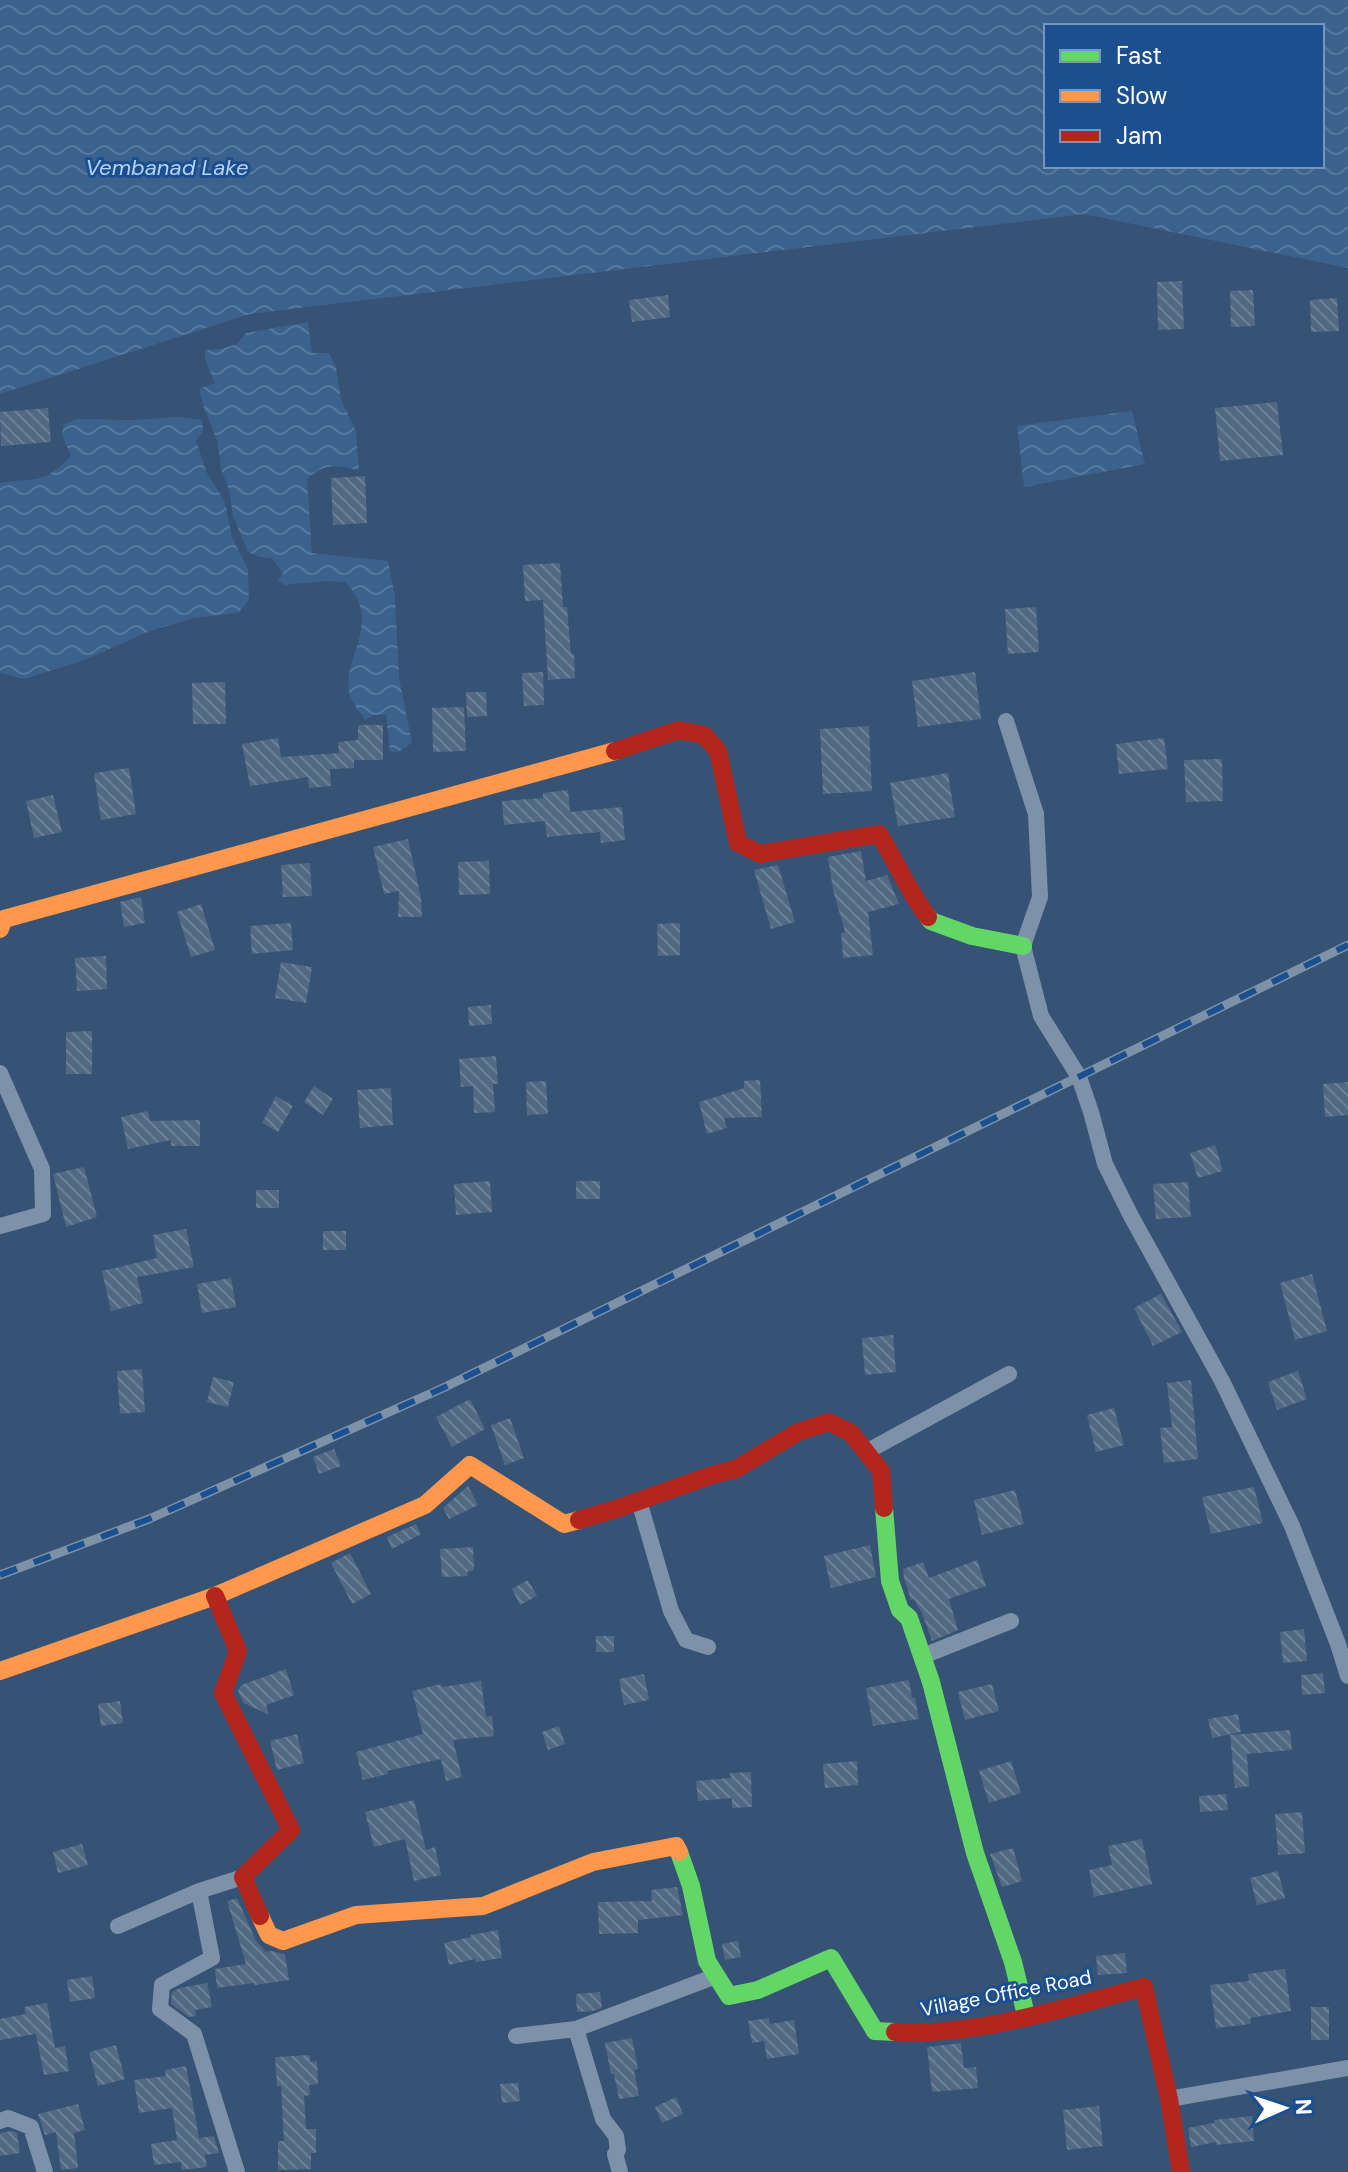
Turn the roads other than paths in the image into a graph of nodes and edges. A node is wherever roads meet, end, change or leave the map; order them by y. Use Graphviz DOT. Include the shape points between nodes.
graph roads {
  1 [pos="1006,721"];
  2 [pos="0,929"];
  3 [pos="1023,946"];
  4 [pos="0,1073"];
  5 [pos="0,1226"];
  6 [pos="1009,1374"];
  7 [pos="866,1452"];
  8 [pos="639,1501"];
  9 [pos="215,1596"];
  10 [pos="1011,1621"];
  11 [pos="708,1647"];
  12 [pos="923,1656"];
  13 [pos="0,1671"];
  14 [pos="1348,1674"];
  15 [pos="243,1877"];
  16 [pos="199,1891"];
  17 [pos="118,1926"];
  18 [pos="716,1976"];
  19 [pos="1026,2015"];
  20 [pos="576,2029"];
  21 [pos="516,2036"];
  22 [pos="1348,2068"];
  23 [pos="1169,2099"];
  24 [pos="0,2121"];
  25 [pos="45,2172"];
  26 [pos="237,2172"];
  27 [pos="620,2172"];
  28 [pos="1181,2172"];
  1 -- 3 [label="street" via="1036,814 1040,897"];
  2 -- 3 [label="street" via="4,919 679,730 704,735 718,751 738,843 760,854 879,834 931,921"];
  3 -- 14 [label="street" via="1041,1016 1079,1077 1105,1164 1222,1381 1292,1526"];
  4 -- 5 [label="street" via="42,1169 43,1214"];
  6 -- 7 [label="street"];
  7 -- 8 [label="street" via="851,1433 829,1422 799,1430 728,1474"];
  7 -- 12 [label="street" via="881,1471 890,1581"];
  8 -- 9 [label="street" via="564,1524 470,1465 425,1505"];
  8 -- 11 [label="street" via="671,1611 686,1640"];
  9 -- 13 [label="street"];
  9 -- 15 [label="street" via="238,1651 223,1693 291,1830"];
  10 -- 12 [label="street"];
  12 -- 19 [label="street" via="975,1853"];
  15 -- 16 [label="street"];
  15 -- 18 [label="street" via="269,1935 283,1941 356,1915 483,1906 593,1862 676,1846 687,1871 707,1961"];
  16 -- 17 [label="street"];
  16 -- 26 [label="street" via="212,1958 162,1985 160,2009 194,2034"];
  18 -- 19 [label="street, Village Office Road" via="729,1996 758,1990 831,1958 875,2031 923,2033"];
  18 -- 20 [label="street"];
  19 -- 23 [label="street, Village Office Road" via="1144,1987"];
  20 -- 21 [label="street"];
  20 -- 27 [label="street" via="603,2119 616,2136"];
  22 -- 23 [label="street"];
  23 -- 28 [label="street, Village Office Road"];
  24 -- 25 [label="street" via="8,2118 31,2127"];
}
